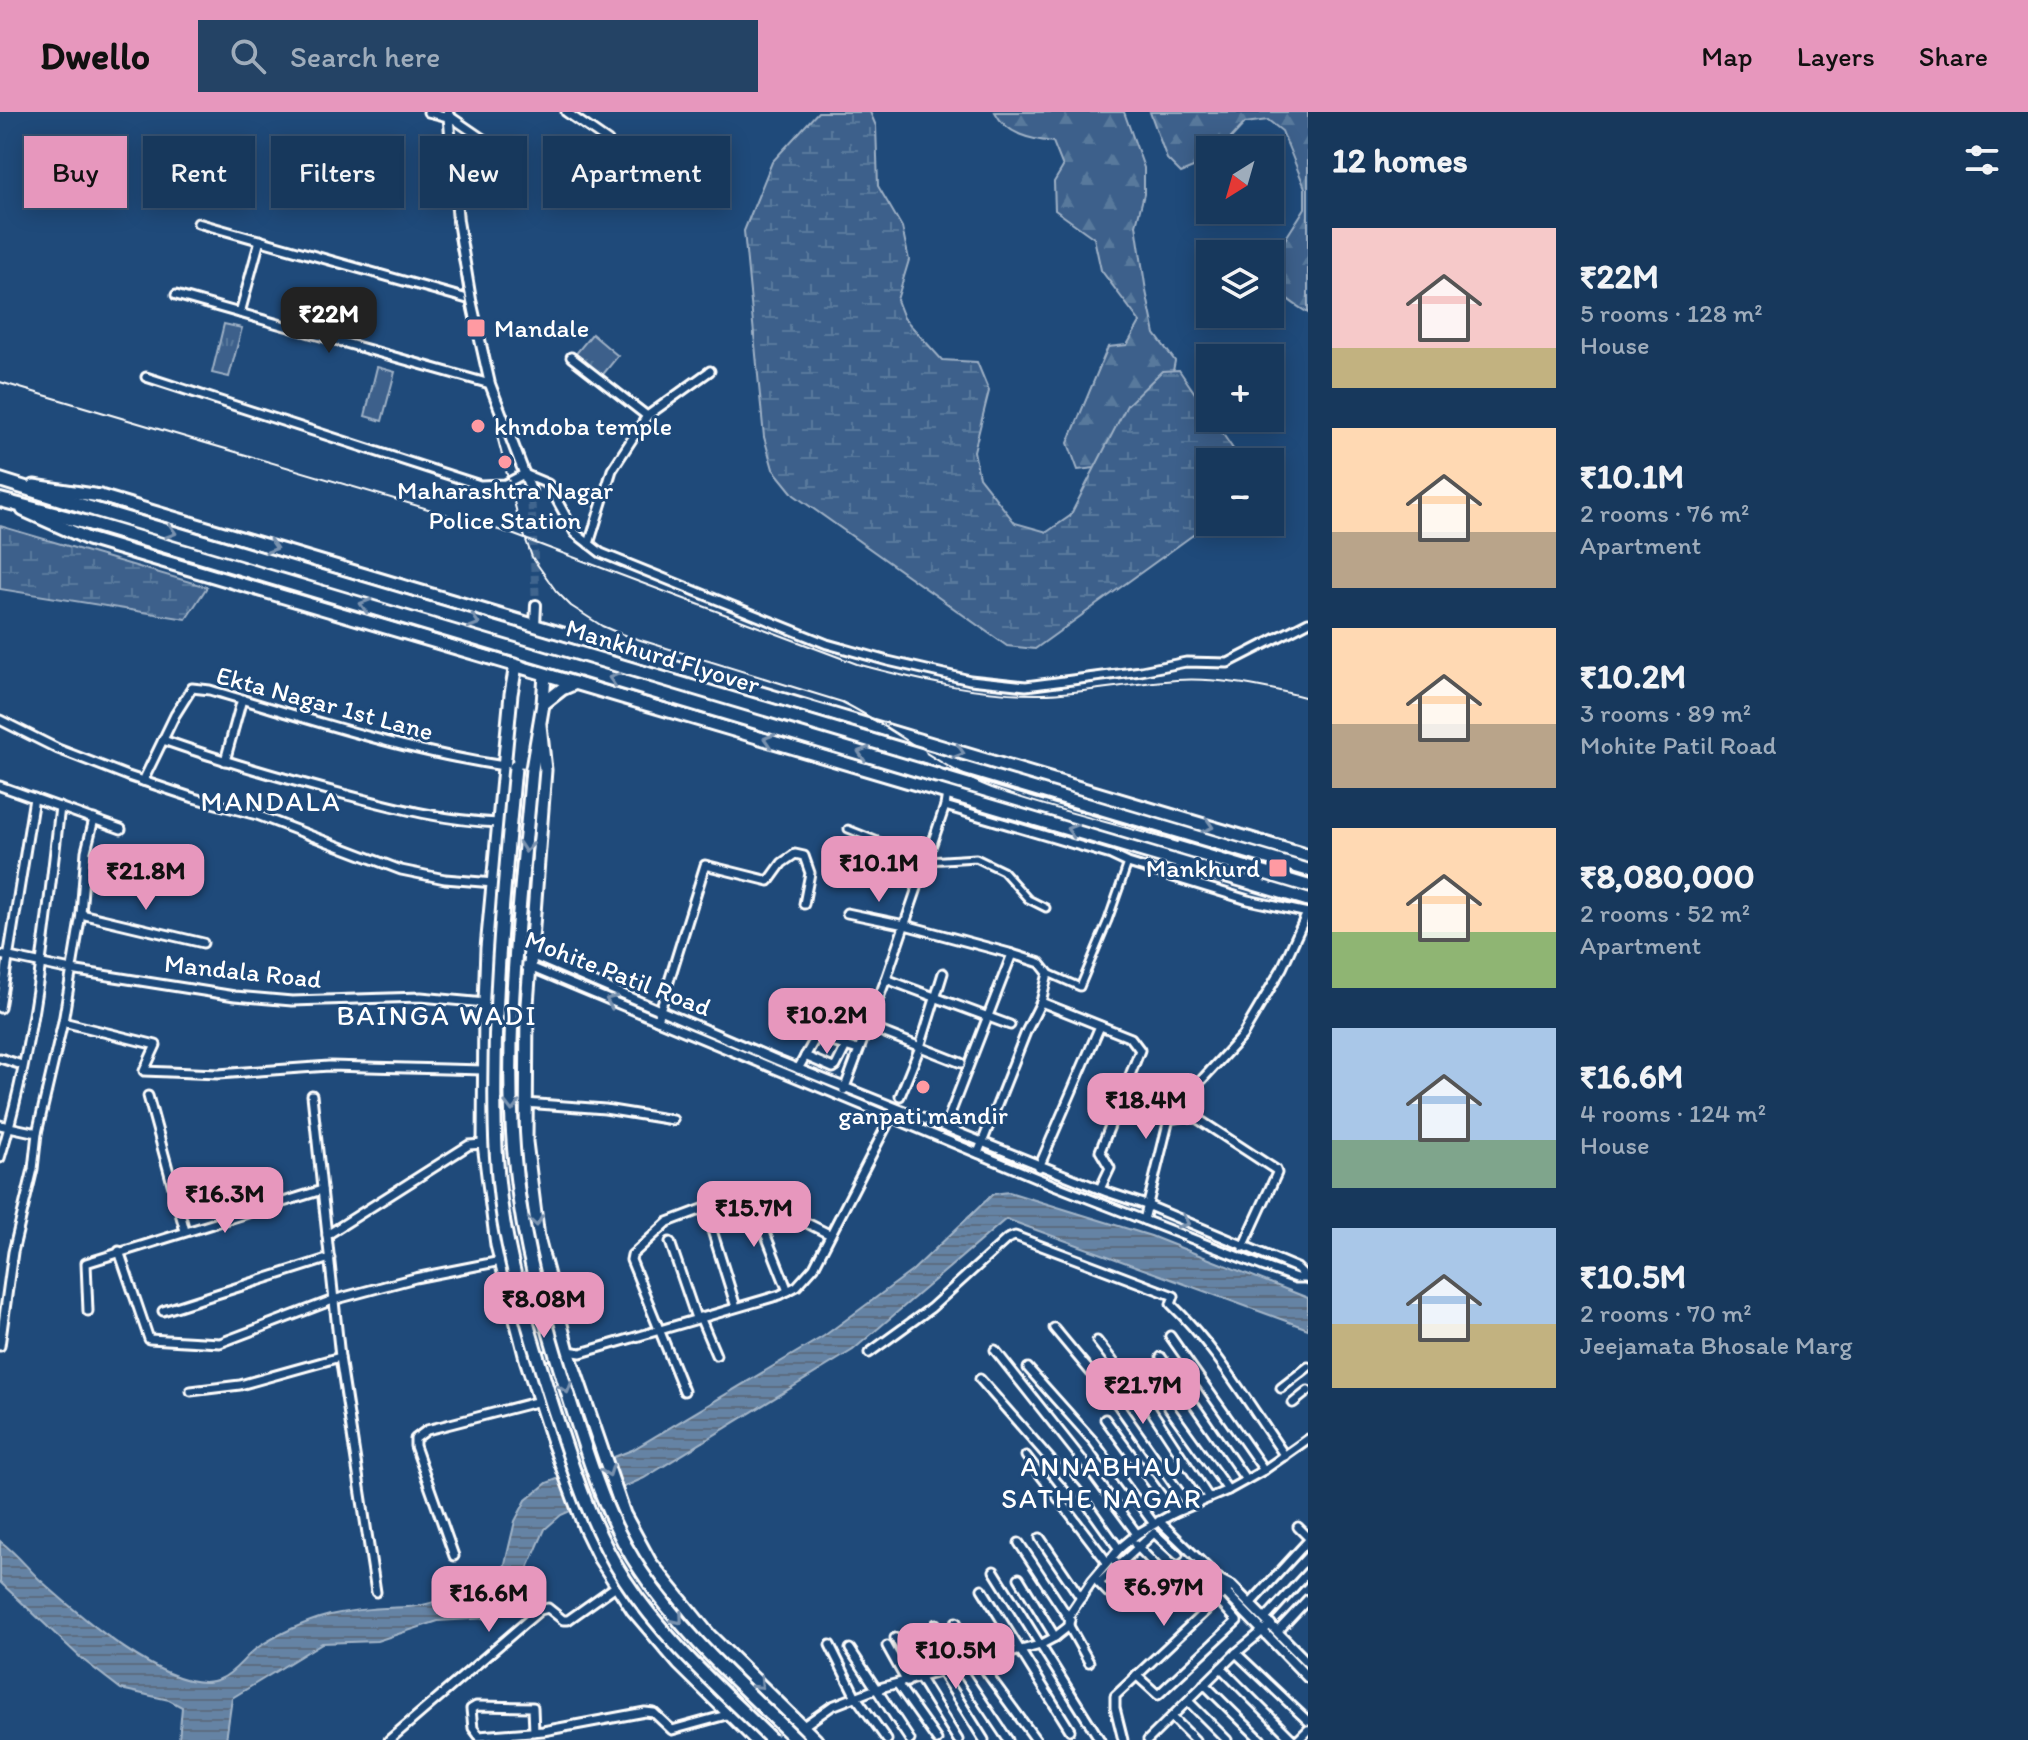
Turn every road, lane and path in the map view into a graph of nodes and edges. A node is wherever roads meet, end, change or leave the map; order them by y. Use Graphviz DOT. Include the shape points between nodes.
graph roads {
  1 [pos="428,112"];
  2 [pos="566,112"];
  3 [pos="448,115"];
  4 [pos="479,136"];
  5 [pos="601,136"];
  6 [pos="198,223"];
  7 [pos="260,240"];
  8 [pos="176,295"];
  9 [pos="471,300"];
  10 [pos="240,313"];
  11 [pos="571,357"];
  12 [pos="710,371"];
  13 [pos="146,377"];
  14 [pos="490,384"];
  15 [pos="647,416"];
  16 [pos="524,474"];
  17 [pos="3,481"];
  18 [pos="531,491"];
  19 [pos="0,500"];
  20 [pos="589,544"];
  21 [pos="536,605"];
  22 [pos="1308,622"];
  23 [pos="535,626"];
  24 [pos="516,665"];
  25 [pos="545,674"];
  26 [pos="576,683"];
  27 [pos="242,699"];
  28 [pos="543,704"];
  29 [pos="0,720"];
  30 [pos="540,725"];
  31 [pos="163,740"];
  32 [pos="920,755"];
  33 [pos="225,761"];
  34 [pos="509,766"];
  35 [pos="938,776"];
  36 [pos="143,781"];
  37 [pos="0,786"];
  38 [pos="978,787"];
  39 [pos="932,789"];
  40 [pos="947,793"];
  41 [pos="34,798"];
  42 [pos="945,806"];
  43 [pos="60,807"];
  44 [pos="94,819"];
  45 [pos="499,823"];
  46 [pos="121,829"];
  47 [pos="848,829"];
  48 [pos="1119,844"];
  49 [pos="1111,855"];
  50 [pos="1308,856"];
  51 [pos="928,861"];
  52 [pos="1128,863"];
  53 [pos="1308,870"];
  54 [pos="494,883"];
  55 [pos="1308,886"];
  56 [pos="1308,900"];
  57 [pos="804,904"];
  58 [pos="1046,908"];
  59 [pos="847,913"];
  60 [pos="1308,913"];
  61 [pos="81,914"];
  62 [pos="905,925"];
  63 [pos="203,943"];
  64 [pos="487,954"];
  65 [pos="1012,954"];
  66 [pos="0,955"];
  67 [pos="10,957"];
  68 [pos="531,961"];
  69 [pos="41,964"];
  70 [pos="71,970"];
  71 [pos="943,973"];
  72 [pos="1048,973"];
  73 [pos="886,979"];
  74 [pos="935,997"];
  75 [pos="1041,1002"];
  76 [pos="485,1003"];
  77 [pos="0,1008"];
  78 [pos="661,1010"];
  79 [pos="988,1017"];
  80 [pos="657,1020"];
  81 [pos="63,1022"];
  82 [pos="1010,1025"];
  83 [pos="867,1026"];
  84 [pos="1100,1026"];
  85 [pos="711,1031"];
  86 [pos="707,1041"];
  87 [pos="846,1046"];
  88 [pos="920,1047"];
  89 [pos="858,1050"];
  90 [pos="805,1056"];
  91 [pos="0,1058"];
  92 [pos="961,1063"];
  93 [pos="22,1065"];
  94 [pos="784,1068"];
  95 [pos="798,1069"];
  96 [pos="484,1070"];
  97 [pos="1197,1085"];
  98 [pos="843,1092"];
  99 [pos="312,1095"];
  100 [pos="148,1096"];
  101 [pos="900,1096"];
  102 [pos="525,1103"];
  103 [pos="896,1108"];
  104 [pos="891,1117"];
  105 [pos="673,1120"];
  106 [pos="0,1125"];
  107 [pos="10,1127"];
  108 [pos="945,1127"];
  109 [pos="37,1133"];
  110 [pos="982,1142"];
  111 [pos="484,1144"];
  112 [pos="978,1153"];
  113 [pos="0,1158"];
  114 [pos="1039,1165"];
  115 [pos="1064,1175"];
  116 [pos="1035,1177"];
  117 [pos="1059,1186"];
  118 [pos="1100,1189"];
  119 [pos="322,1190"];
  120 [pos="750,1195"];
  121 [pos="1149,1206"];
  122 [pos="705,1208"];
  123 [pos="1144,1220"];
  124 [pos="185,1231"];
  125 [pos="829,1234"];
  126 [pos="327,1235"];
  127 [pos="1221,1238"];
  128 [pos="670,1242"];
  129 [pos="1243,1246"];
  130 [pos="1217,1248"];
  131 [pos="119,1251"];
  132 [pos="1265,1255"];
  133 [pos="1239,1257"];
  134 [pos="330,1258"];
  135 [pos="501,1261"];
  136 [pos="1261,1265"];
  137 [pos="1308,1278"];
  138 [pos="788,1291"];
  139 [pos="334,1303"];
  140 [pos="736,1307"];
  141 [pos="88,1311"];
  142 [pos="163,1311"];
  143 [pos="698,1318"];
  144 [pos="659,1328"];
  145 [pos="1054,1328"];
  146 [pos="1170,1336"];
  147 [pos="1097,1341"];
  148 [pos="0,1346"];
  149 [pos="995,1350"];
  150 [pos="568,1351"];
  151 [pos="869,1353"];
  152 [pos="716,1355"];
  153 [pos="340,1357"];
  154 [pos="1161,1357"];
  155 [pos="526,1359"];
  156 [pos="1308,1367"];
  157 [pos="1028,1368"];
  158 [pos="980,1379"];
  159 [pos="1281,1388"];
  160 [pos="191,1391"];
  161 [pos="684,1391"];
  162 [pos="1308,1391"];
  163 [pos="540,1401"];
  164 [pos="1293,1403"];
  165 [pos="1169,1408"];
  166 [pos="1105,1419"];
  167 [pos="1308,1439"];
  168 [pos="1026,1456"];
  169 [pos="1285,1456"];
  170 [pos="1264,1470"];
  171 [pos="1246,1480"];
  172 [pos="1228,1490"];
  173 [pos="1209,1498"];
  174 [pos="1189,1506"];
  175 [pos="1174,1513"];
  176 [pos="1156,1523"];
  177 [pos="1298,1527"];
  178 [pos="1171,1534"];
  179 [pos="1134,1537"];
  180 [pos="1040,1538"];
  181 [pos="1308,1539"];
  182 [pos="1164,1542"];
  183 [pos="1019,1543"];
  184 [pos="1138,1547"];
  185 [pos="1119,1549"];
  186 [pos="1178,1555"];
  187 [pos="454,1556"];
  188 [pos="1109,1560"];
  189 [pos="1118,1565"];
  190 [pos="1159,1569"];
  191 [pos="994,1571"];
  192 [pos="1308,1572"];
  193 [pos="1019,1578"];
  194 [pos="1220,1580"];
  195 [pos="1097,1581"];
  196 [pos="616,1586"];
  197 [pos="1140,1588"];
  198 [pos="982,1589"];
  199 [pos="376,1592"];
  200 [pos="1225,1593"];
  201 [pos="1081,1598"];
  202 [pos="1308,1599"];
  203 [pos="1250,1604"];
  204 [pos="1120,1605"];
  205 [pos="956,1622"];
  206 [pos="1069,1623"];
  207 [pos="936,1624"];
  208 [pos="1271,1625"];
  209 [pos="1260,1631"];
  210 [pos="917,1633"];
  211 [pos="709,1635"];
  212 [pos="1055,1637"];
  213 [pos="895,1638"];
  214 [pos="830,1645"];
  215 [pos="1040,1645"];
  216 [pos="887,1646"];
  217 [pos="850,1649"];
  218 [pos="1019,1651"];
  219 [pos="1236,1653"];
  220 [pos="979,1662"];
  221 [pos="1089,1662"];
  222 [pos="1308,1663"];
  223 [pos="679,1664"];
  224 [pos="959,1667"];
  225 [pos="1221,1668"];
  226 [pos="939,1672"];
  227 [pos="1136,1675"];
  228 [pos="919,1678"];
  229 [pos="1308,1678"];
  230 [pos="907,1682"];
  231 [pos="1204,1684"];
  232 [pos="898,1685"];
  233 [pos="876,1689"];
  234 [pos="856,1697"];
  235 [pos="1189,1702"];
  236 [pos="730,1714"];
  237 [pos="1174,1719"];
  238 [pos="1308,1721"];
  239 [pos="802,1727"];
  240 [pos="1070,1730"];
  241 [pos="1308,1730"];
  242 [pos="1155,1733"];
  243 [pos="540,1735"];
  244 [pos="389,1740"];
  245 [pos="756,1740"];
  246 [pos="772,1740"];
  247 [pos="797,1740"];
  248 [pos="816,1740"];
  249 [pos="887,1740"];
  250 [pos="910,1740"];
  251 [pos="937,1740"];
  252 [pos="958,1740"];
  253 [pos="984,1740"];
  254 [pos="1008,1740"];
  255 [pos="1036,1740"];
  256 [pos="1100,1740"];
  257 [pos="1123,1740"];
  258 [pos="1148,1740"];
  259 [pos="1163,1740"];
  260 [pos="1195,1740"];
  261 [pos="1227,1740"];
  262 [pos="1261,1740"];
  263 [pos="1296,1740"];
  1 -- 3 [label="street"];
  2 -- 5 [label="street"];
  3 -- 4 [label="street"];
  3 -- 9 [label="street"];
  6 -- 7 [label="street"];
  7 -- 9 [label="street"];
  7 -- 10 [label="street"];
  8 -- 10 [label="street"];
  9 -- 14 [label="street"];
  10 -- 14 [label="street"];
  11 -- 15 [label="street"];
  12 -- 15 [label="street"];
  13 -- 16 [label="street" via="480,485 505,484"];
  14 -- 16 [label="street"];
  15 -- 20 [label="street" via="612,470"];
  16 -- 18 [label="street"];
  16 -- 20 [label="street" via="548,484 575,533"];
  17 -- 23 [label="highway, one-way" via="100,496"];
  17 -- 32 [label="highway, Mankhurd Flyover, one-way, bridge"];
  19 -- 24 [label="highway" via="88,539"];
  35 -- 19 [label="highway, Mankhurd Flyover, one-way, bridge"];
  20 -- 22 [label="street" via="827,644 970,680 1026,686 1186,662 1228,663"];
  21 -- 23 [label="street"];
  23 -- 24 [label="highway"];
  23 -- 25 [label="highway"];
  23 -- 50 [label="highway, one-way"];
  24 -- 25 [label="highway"];
  24 -- 34 [label="highway"];
  25 -- 26 [label="highway"];
  25 -- 28 [label="highway"];
  26 -- 28 [label="highway"];
  39 -- 26 [label="highway, one-way"];
  27 -- 31 [label="street, Ekta Nagar 1st Lane" via="192,688"];
  27 -- 33 [label="street"];
  27 -- 34 [label="street, Ekta Nagar 1st Lane" via="366,737"];
  28 -- 30 [label="highway"];
  29 -- 36 [label="street"];
  30 -- 68 [label="highway" via="545,770"];
  30 -- 247 [label="highway, one-way, bridge" via="514,1003 513,1129 525,1240 580,1433 612,1518 640,1570 699,1644"];
  31 -- 33 [label="street"];
  31 -- 36 [label="street, Ekta Nagar 1st Lane"];
  32 -- 53 [label="highway, Mankhurd Flyover"];
  33 -- 45 [label="street" via="411,811"];
  34 -- 45 [label="highway"];
  34 -- 246 [label="highway, bridge" via="494,1116 502,1206 517,1280 563,1439 609,1554 642,1604 687,1656"];
  35 -- 38 [label="highway"];
  36 -- 54 [label="street" via="257,815 401,870"];
  37 -- 41 [label="street"];
  38 -- 39 [label="highway"];
  38 -- 55 [label="highway"];
  39 -- 40 [label="highway"];
  40 -- 42 [label="street"];
  48 -- 40 [label="highway, one-way"];
  41 -- 43 [label="street"];
  41 -- 67 [label="street"];
  42 -- 49 [label="street"];
  42 -- 51 [label="street"];
  43 -- 44 [label="street"];
  43 -- 69 [label="street"];
  44 -- 46 [label="street"];
  44 -- 61 [label="street"];
  45 -- 54 [label="highway"];
  47 -- 51 [label="street"];
  48 -- 49 [label="street"];
  48 -- 56 [label="highway"];
  49 -- 52 [label="street"];
  51 -- 58 [label="street" via="976,858 1003,871 1028,899"];
  51 -- 62 [label="street"];
  52 -- 60 [label="street"];
  52 -- 72 [label="street" via="1080,987"];
  54 -- 64 [label="highway"];
  57 -- 78 [label="street" via="810,873 804,856 795,854 782,863 769,881 705,865"];
  59 -- 62 [label="street"];
  60 -- 97 [label="street" via="1242,1036"];
  61 -- 63 [label="street"];
  61 -- 70 [label="street"];
  62 -- 65 [label="street"];
  62 -- 73 [label="street"];
  64 -- 68 [label="street, Mohite Patil Road"];
  64 -- 68 [label="street"];
  64 -- 76 [label="highway"];
  65 -- 72 [label="street" via="1040,963"];
  65 -- 79 [label="street"];
  66 -- 67 [label="street, Mandala Road"];
  67 -- 69 [label="street, Mandala Road"];
  67 -- 77 [label="street"];
  68 -- 78 [label="street, Mohite Patil Road"];
  80 -- 68 [label="street, one-way"];
  68 -- 102 [label="highway"];
  69 -- 70 [label="street, Mandala Road"];
  69 -- 93 [label="street"];
  70 -- 76 [label="street, Mandala Road" via="292,1001 421,997"];
  70 -- 81 [label="street"];
  71 -- 74 [label="street"];
  72 -- 75 [label="street"];
  73 -- 74 [label="street"];
  73 -- 83 [label="street"];
  74 -- 79 [label="street"];
  74 -- 88 [label="street"];
  75 -- 84 [label="street"];
  75 -- 110 [label="street"];
  76 -- 96 [label="highway"];
  78 -- 80 [label="street"];
  78 -- 85 [label="street, Mohite Patil Road"];
  79 -- 82 [label="street"];
  79 -- 108 [label="street"];
  80 -- 86 [label="street"];
  81 -- 96 [label="street" via="156,1045 144,1071 218,1074 343,1066"];
  81 -- 109 [label="street"];
  83 -- 88 [label="street"];
  83 -- 89 [label="street"];
  84 -- 114 [label="street"];
  84 -- 118 [label="street" via="1131,1038 1140,1050 1100,1151 1110,1168"];
  85 -- 86 [label="street"];
  85 -- 94 [label="street, Mohite Patil Road"];
  86 -- 94 [label="street"];
  87 -- 89 [label="street"];
  87 -- 90 [label="street" via="816,1037"];
  87 -- 90 [label="street" via="833,1068"];
  88 -- 92 [label="street"];
  88 -- 101 [label="street"];
  89 -- 98 [label="street"];
  90 -- 95 [label="street"];
  91 -- 93 [label="street"];
  93 -- 107 [label="street"];
  94 -- 95 [label="street, Mohite Patil Road"];
  94 -- 98 [label="street"];
  95 -- 98 [label="street, Mohite Patil Road"];
  96 -- 111 [label="highway"];
  98 -- 103 [label="street, Mohite Patil Road"];
  98 -- 104 [label="street"];
  99 -- 119 [label="street"];
  100 -- 124 [label="street"];
  102 -- 105 [label="street"];
  102 -- 150 [label="highway, one-way" via="538,1238"];
  103 -- 104 [label="street"];
  103 -- 108 [label="street, Mohite Patil Road"];
  104 -- 112 [label="street"];
  104 -- 125 [label="street"];
  106 -- 107 [label="street"];
  107 -- 109 [label="street"];
  107 -- 113 [label="street"];
  108 -- 110 [label="street, Mohite Patil Road"];
  109 -- 148 [label="street"];
  110 -- 112 [label="street"];
  110 -- 114 [label="street, Mohite Patil Road"];
  111 -- 126 [label="street" via="469,1145"];
  111 -- 135 [label="highway"];
  112 -- 116 [label="street"];
  114 -- 115 [label="street, Mohite Patil Road"];
  114 -- 116 [label="street"];
  115 -- 117 [label="street"];
  115 -- 118 [label="street, Mohite Patil Road"];
  116 -- 117 [label="street"];
  117 -- 123 [label="street"];
  118 -- 121 [label="street, Mohite Patil Road"];
  119 -- 124 [label="street"];
  119 -- 126 [label="street"];
  120 -- 122 [label="street"];
  120 -- 125 [label="street"];
  120 -- 138 [label="street"];
  121 -- 123 [label="street"];
  121 -- 127 [label="street, Mohite Patil Road, one-way"];
  121 -- 129 [label="street" via="1169,1119 1198,1119 1276,1170"];
  122 -- 140 [label="street"];
  122 -- 144 [label="street" via="668,1222 632,1255"];
  123 -- 130 [label="street"];
  124 -- 131 [label="street"];
  125 -- 138 [label="street" via="814,1267"];
  126 -- 134 [label="street"];
  127 -- 129 [label="street, Mohite Patil Road"];
  127 -- 130 [label="street"];
  128 -- 143 [label="street"];
  129 -- 132 [label="street, Mohite Patil Road"];
  129 -- 133 [label="street"];
  130 -- 133 [label="street"];
  131 -- 139 [label="street" via="149,1339 220,1343"];
  131 -- 141 [label="street" via="86,1263"];
  132 -- 136 [label="street"];
  132 -- 137 [label="street, Mohite Patil Road"];
  133 -- 136 [label="street"];
  134 -- 139 [label="street"];
  134 -- 142 [label="street"];
  135 -- 139 [label="street" via="415,1278"];
  135 -- 155 [label="highway"];
  136 -- 137 [label="street"];
  138 -- 140 [label="street"];
  139 -- 153 [label="street"];
  140 -- 143 [label="street"];
  143 -- 144 [label="street"];
  143 -- 152 [label="street"];
  144 -- 150 [label="street" via="581,1353"];
  144 -- 161 [label="street"];
  145 -- 174 [label="street" via="1118,1405"];
  146 -- 170 [label="street"];
  147 -- 173 [label="street"];
  149 -- 179 [label="street"];
  150 -- 155 [label="street"];
  150 -- 211 [label="highway, one-way" via="624,1514 650,1562"];
  151 -- 169 [label="street" via="1015,1236 1174,1296 1171,1304"];
  153 -- 160 [label="street" via="240,1385"];
  153 -- 199 [label="street"];
  154 -- 171 [label="street"];
  155 -- 163 [label="highway"];
  156 -- 159 [label="street"];
  157 -- 176 [label="street"];
  158 -- 185 [label="street" via="1077,1490"];
  162 -- 164 [label="street"];
  163 -- 187 [label="street" via="427,1430 415,1439"];
  163 -- 196 [label="highway" via="585,1528"];
  165 -- 172 [label="street"];
  166 -- 175 [label="street"];
  167 -- 169 [label="street"];
  168 -- 188 [label="street"];
  169 -- 170 [label="street"];
  170 -- 171 [label="street"];
  171 -- 172 [label="street"];
  172 -- 173 [label="street"];
  173 -- 174 [label="street"];
  174 -- 175 [label="street"];
  175 -- 176 [label="street"];
  176 -- 178 [label="street"];
  176 -- 179 [label="street"];
  177 -- 181 [label="street"];
  178 -- 182 [label="street"];
  178 -- 194 [label="street"];
  179 -- 184 [label="street"];
  179 -- 185 [label="street"];
  180 -- 201 [label="street"];
  181 -- 203 [label="street"];
  182 -- 184 [label="street" via="1154,1533"];
  182 -- 186 [label="street"];
  183 -- 206 [label="street"];
  184 -- 189 [label="street"];
  184 -- 190 [label="street"];
  185 -- 188 [label="street"];
  188 -- 189 [label="street"];
  188 -- 195 [label="street"];
  189 -- 195 [label="street"];
  189 -- 197 [label="street"];
  191 -- 215 [label="street"];
  192 -- 208 [label="street"];
  193 -- 212 [label="street"];
  194 -- 200 [label="street"];
  195 -- 201 [label="street"];
  195 -- 204 [label="street"];
  196 -- 223 [label="highway"];
  196 -- 244 [label="street" via="568,1620 548,1608 540,1610"];
  198 -- 218 [label="street"];
  200 -- 203 [label="street"];
  200 -- 209 [label="street"];
  200 -- 227 [label="street"];
  200 -- 227 [label="street" via="1237,1621 1158,1695"];
  201 -- 206 [label="street"];
  202 -- 208 [label="street"];
  203 -- 208 [label="street"];
  205 -- 220 [label="street"];
  206 -- 212 [label="street"];
  206 -- 221 [label="street"];
  207 -- 224 [label="street"];
  208 -- 209 [label="street"];
  208 -- 222 [label="street"];
  209 -- 219 [label="street"];
  209 -- 229 [label="street"];
  210 -- 226 [label="street"];
  211 -- 223 [label="highway"];
  211 -- 239 [label="highway, one-way"];
  212 -- 215 [label="street"];
  213 -- 228 [label="street"];
  214 -- 234 [label="street"];
  215 -- 218 [label="street"];
  215 -- 256 [label="street"];
  216 -- 230 [label="street"];
  217 -- 233 [label="street"];
  218 -- 220 [label="street"];
  218 -- 240 [label="street"];
  219 -- 225 [label="street"];
  219 -- 238 [label="street"];
  220 -- 224 [label="street"];
  220 -- 255 [label="street"];
  223 -- 236 [label="highway"];
  224 -- 226 [label="street"];
  224 -- 254 [label="street"];
  225 -- 231 [label="street"];
  225 -- 263 [label="street"];
  226 -- 228 [label="street"];
  226 -- 253 [label="street"];
  227 -- 257 [label="street" via="1115,1696"];
  228 -- 230 [label="street"];
  228 -- 252 [label="street"];
  230 -- 232 [label="street"];
  231 -- 242 [label="street"];
  231 -- 262 [label="street"];
  232 -- 233 [label="street"];
  232 -- 251 [label="street"];
  233 -- 234 [label="street"];
  233 -- 250 [label="street"];
  234 -- 239 [label="street"];
  234 -- 249 [label="street"];
  235 -- 261 [label="street"];
  236 -- 243 [label="street" via="672,1730 654,1713 645,1712"];
  236 -- 245 [label="highway"];
  237 -- 260 [label="street"];
  239 -- 248 [label="highway"];
  241 -- 263 [label="street"];
  242 -- 258 [label="street"];
  242 -- 259 [label="street"];
  243 -- 243 [label="street" via="479,1736 471,1709 533,1707"];
}
